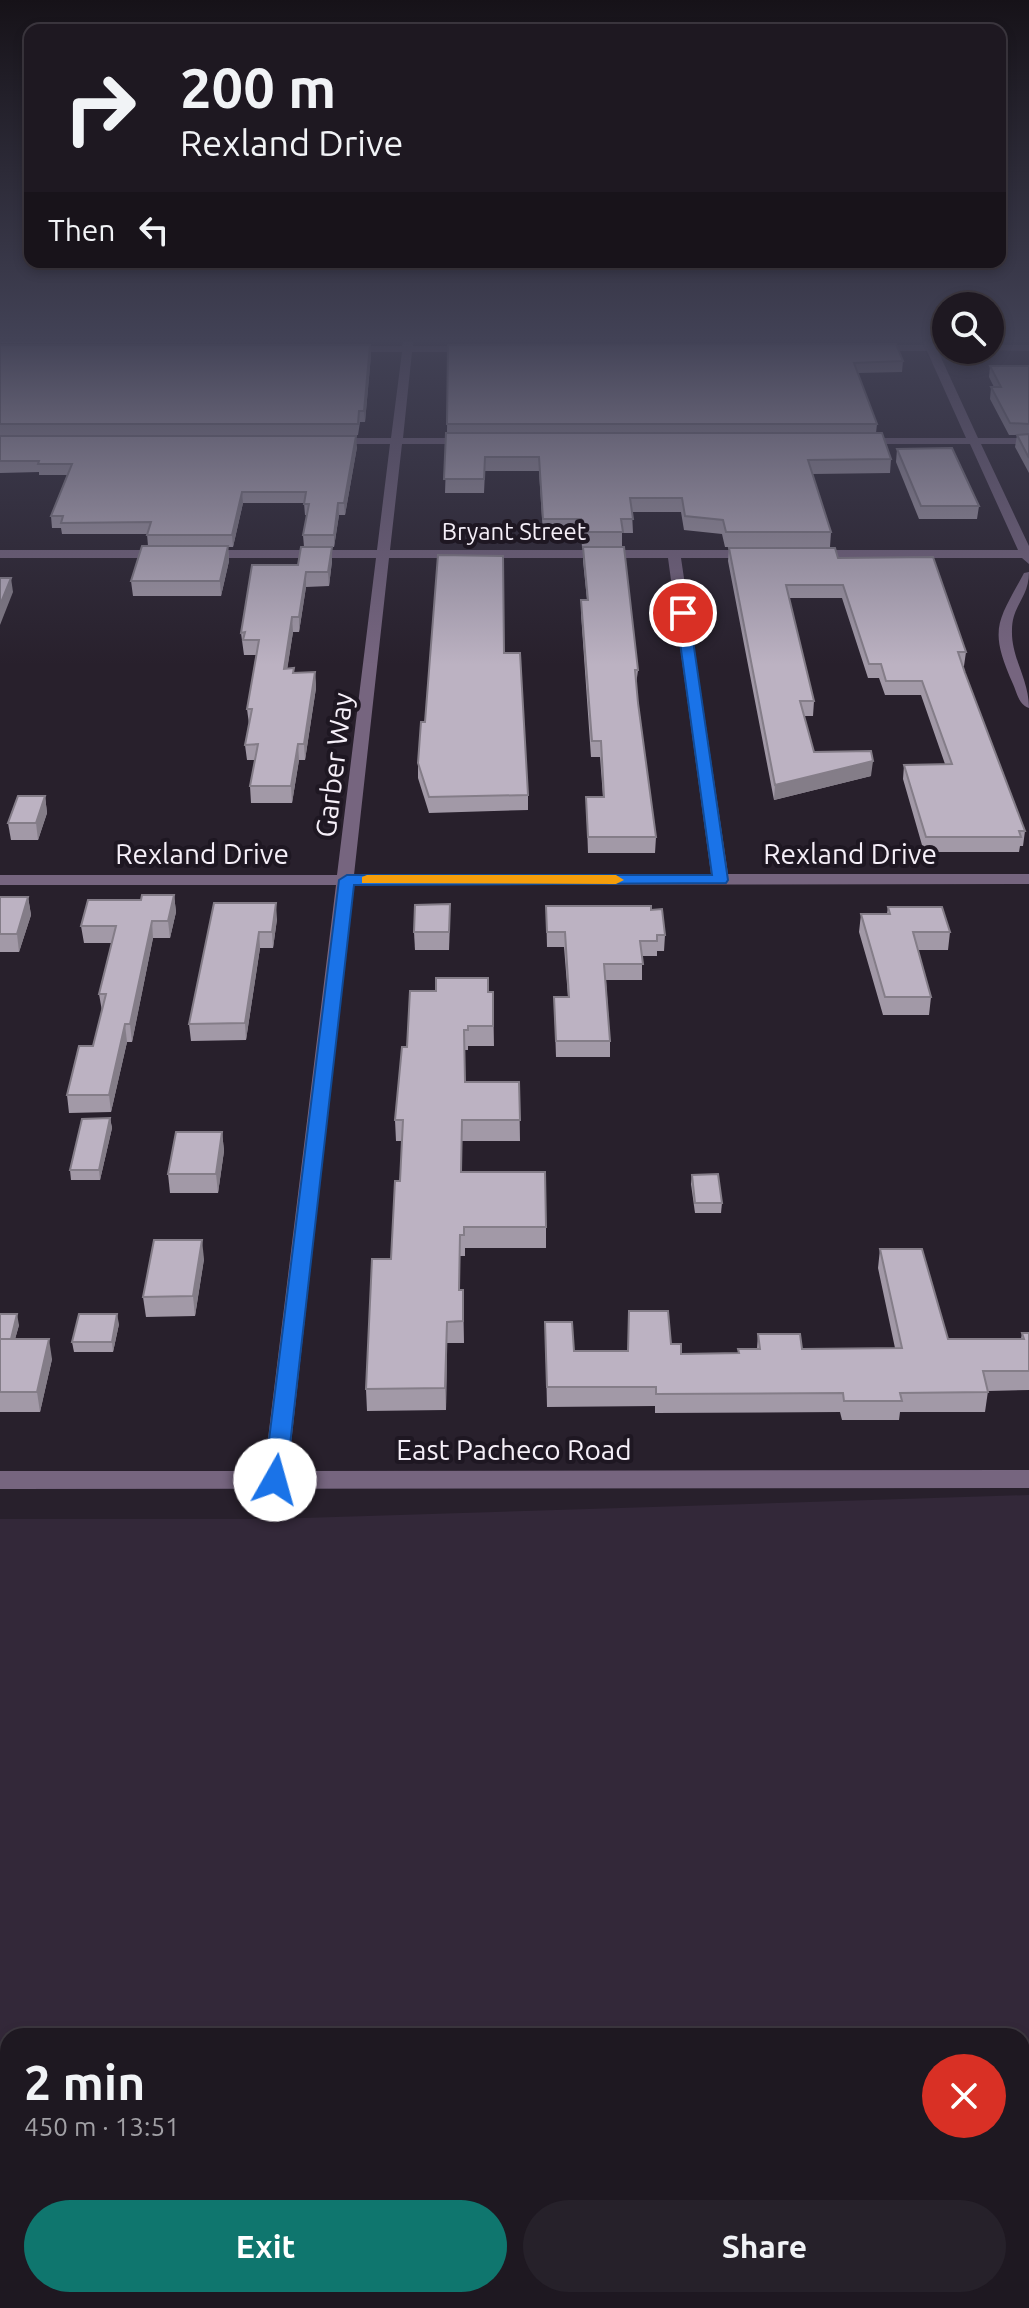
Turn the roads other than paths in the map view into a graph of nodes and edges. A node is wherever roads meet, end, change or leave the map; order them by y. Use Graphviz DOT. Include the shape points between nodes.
graph roads {
  1 [pos="397,450"];
  2 [pos="978,450"];
  3 [pos="0,554"];
  4 [pos="386,554"];
  5 [pos="674,554"];
  6 [pos="766,554"];
  7 [pos="797,554"];
  8 [pos="1028,556"];
  9 [pos="1029,576"];
  10 [pos="1029,704"];
  11 [pos="1029,879"];
  12 [pos="0,880"];
  13 [pos="347,880"];
  14 [pos="720,880"];
  15 [pos="1029,1479"];
  16 [pos="0,1480"];
  17 [pos="275,1480"];
  1 -- 4 [label="street, Garber Way"];
  2 -- 8 [label="street"];
  3 -- 4 [label="street, Bryant Street"];
  4 -- 5 [label="street, Bryant Street"];
  4 -- 13 [label="street, Garber Way"];
  5 -- 6 [label="street, Bryant Street"];
  5 -- 14 [label="street"];
  7 -- 8 [label="street"];
  9 -- 10 [label="street" via="1004,629"];
  11 -- 14 [label="street, Rexland Drive"];
  12 -- 13 [label="street, Rexland Drive"];
  13 -- 14 [label="street, Rexland Drive"];
  13 -- 17 [label="street, Garber Way"];
  15 -- 17 [label="street, East Pacheco Road"];
  16 -- 17 [label="street, East Pacheco Road"];
}
